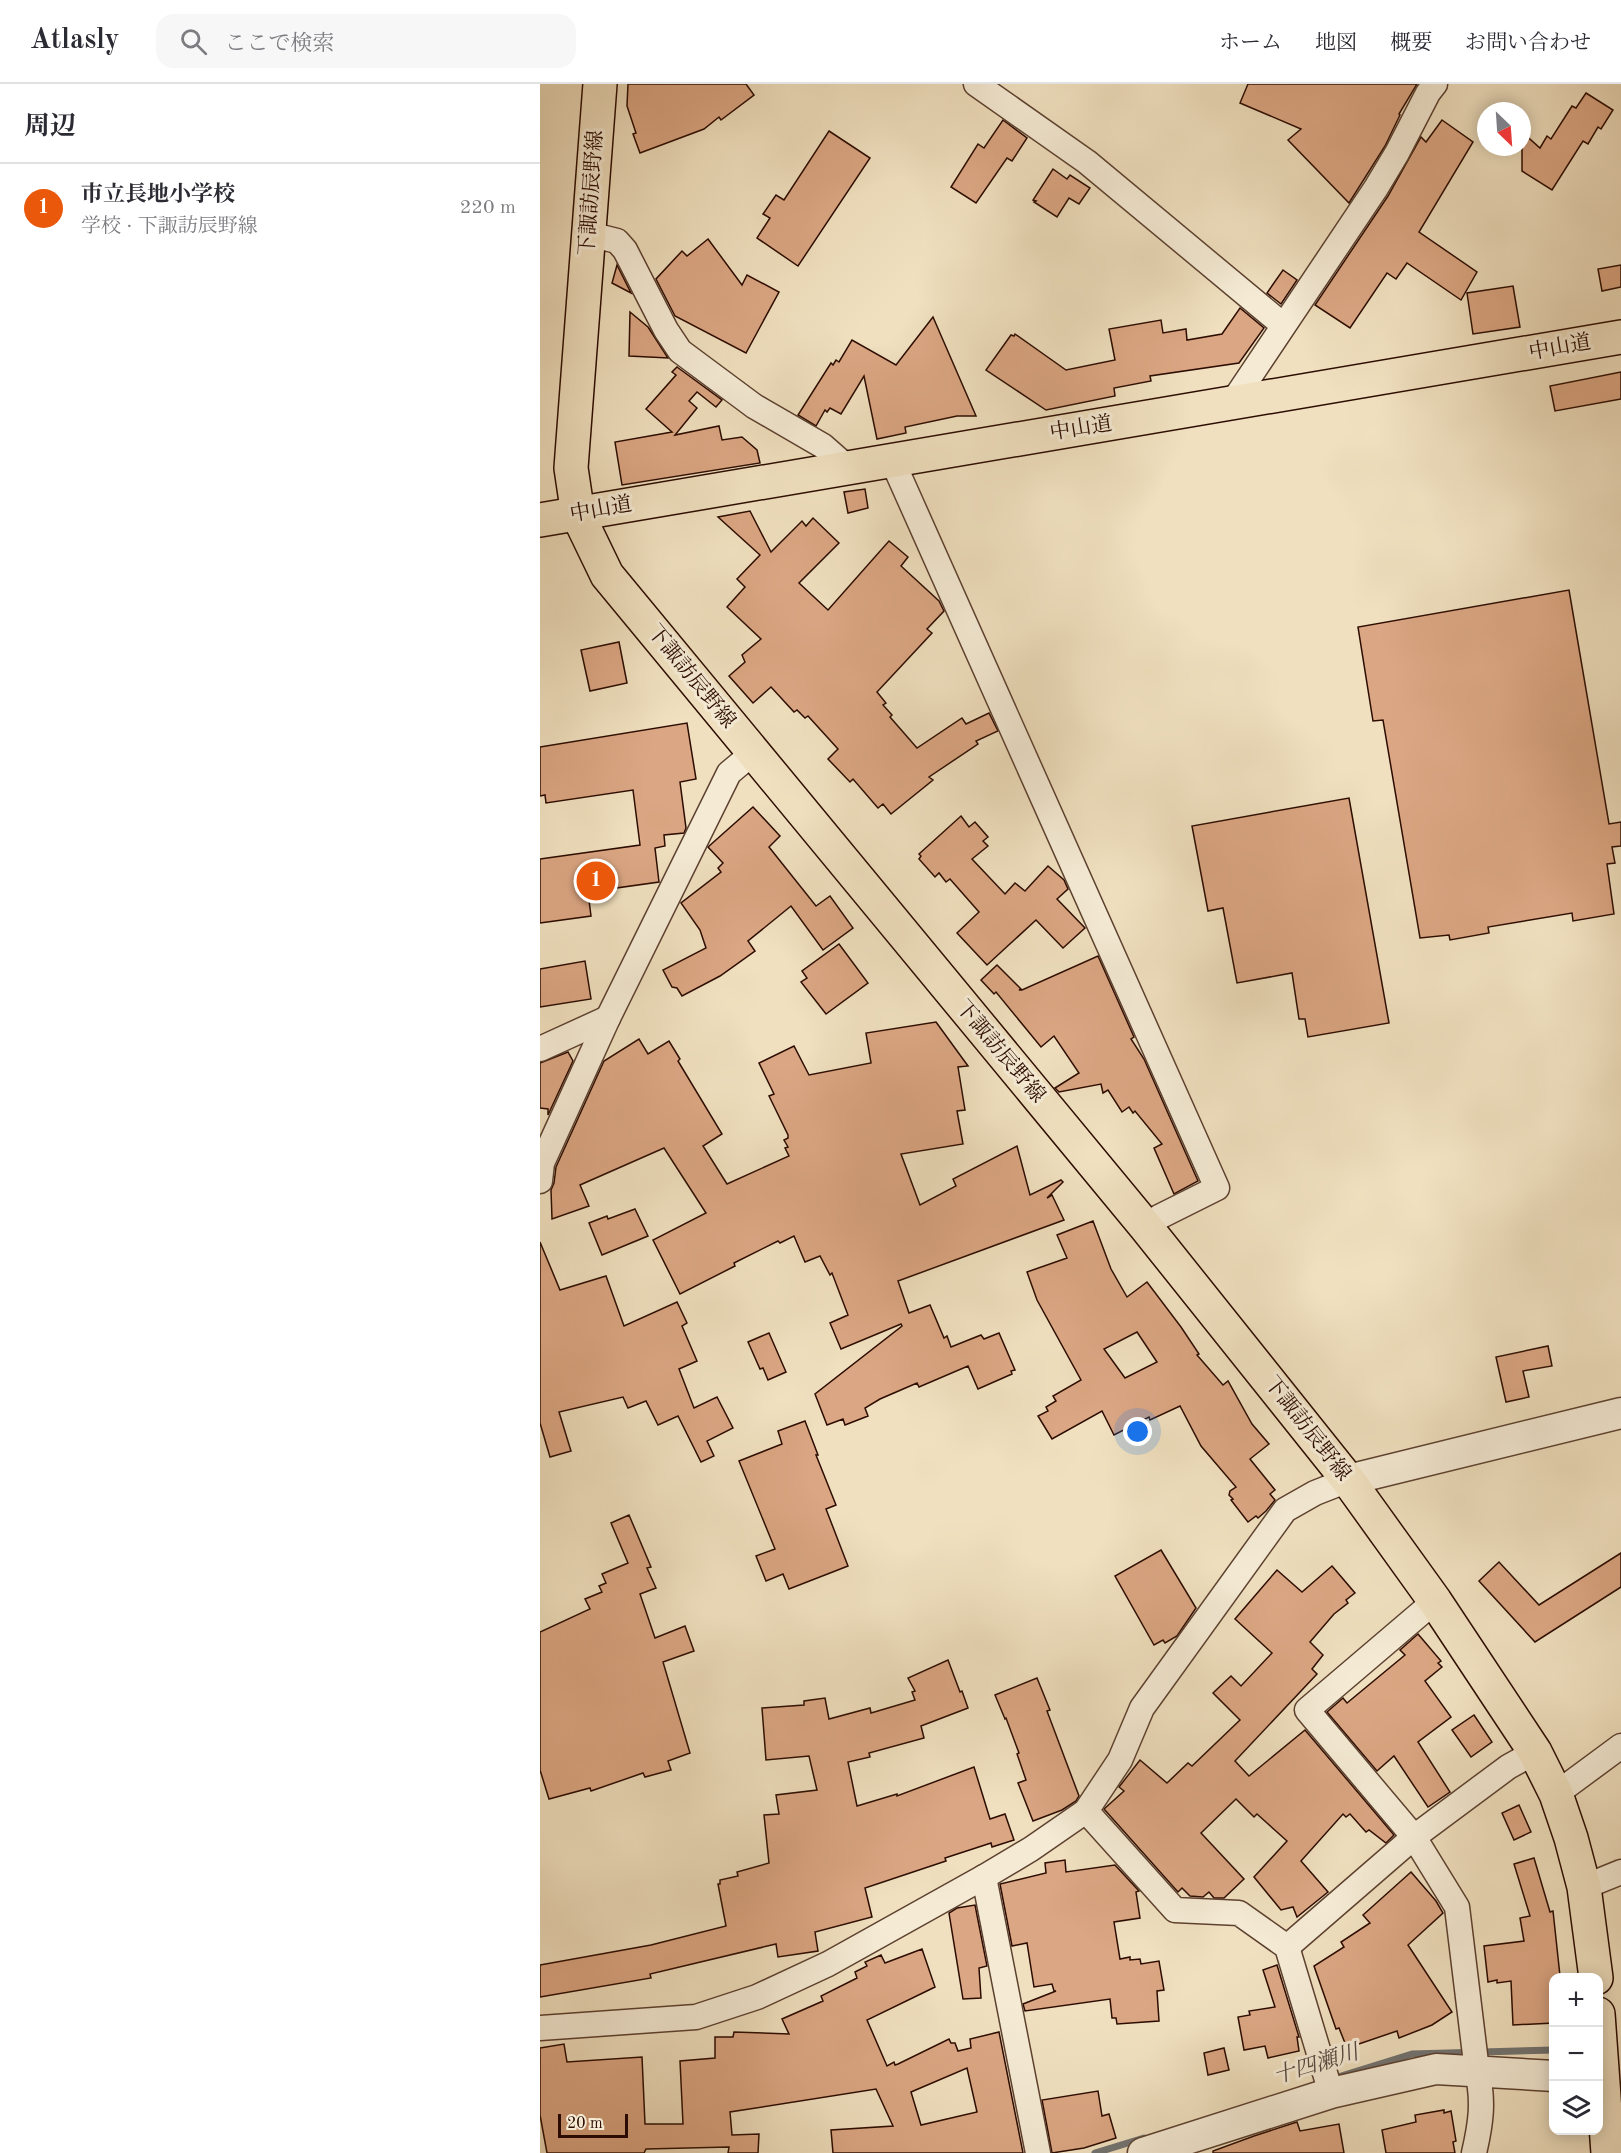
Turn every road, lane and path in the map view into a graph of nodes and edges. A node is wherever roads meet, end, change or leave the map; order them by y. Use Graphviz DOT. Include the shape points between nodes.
graph roads {
  1 [pos="600,84"];
  2 [pos="976,84"];
  3 [pos="1435,84"];
  4 [pos="588,234"];
  5 [pos="1283,325"];
  6 [pos="1621,337"];
  7 [pos="1232,403"];
  8 [pos="892,460"];
  9 [pos="848,468"];
  10 [pos="578,514"];
  11 [pos="540,520"];
  12 [pos="753,753"];
  13 [pos="608,1018"];
  14 [pos="540,1049"];
  15 [pos="540,1182"];
  16 [pos="1145,1226"];
  17 [pos="1621,1413"];
  18 [pos="1348,1480"];
  19 [pos="1435,1601"];
  20 [pos="1621,1746"];
  21 [pos="1535,1752"];
  22 [pos="1556,1794"];
  23 [pos="1086,1811"];
  24 [pos="1414,1837"];
  25 [pos="1621,1872"];
  26 [pos="984,1877"];
  27 [pos="1584,1887"];
  28 [pos="1287,1947"];
  29 [pos="1595,1973"];
  30 [pos="1601,2027"];
  31 [pos="540,2028"];
  32 [pos="1477,2071"];
  33 [pos="1549,2076"];
  34 [pos="1607,2079"];
  35 [pos="1331,2093"];
  36 [pos="1038,2153"];
  37 [pos="1143,2153"];
  38 [pos="1474,2153"];
  39 [pos="1608,2153"];
  1 -- 4 [label="main road, 下諏訪辰野線"];
  2 -- 5 [label="street" via="1087,162"];
  3 -- 5 [label="street" via="1376,188"];
  4 -- 9 [label="street" via="617,241 625,250 680,351 754,406 823,446"];
  4 -- 10 [label="main road, 下諏訪辰野線" via="571,468"];
  5 -- 7 [label="street"];
  6 -- 7 [label="main road, 中山道"];
  7 -- 8 [label="main road, 中山道"];
  8 -- 9 [label="main road, 中山道"];
  8 -- 16 [label="street" via="1217,1188"];
  9 -- 10 [label="main road, 中山道"];
  10 -- 11 [label="main road, 中山道"];
  10 -- 12 [label="main road, 下諏訪辰野線" via="608,575"];
  12 -- 13 [label="street" via="729,773"];
  12 -- 16 [label="main road, 下諏訪辰野線"];
  13 -- 14 [label="street"];
  13 -- 15 [label="street" via="542,1163"];
  16 -- 18 [label="main road, 下諏訪辰野線"];
  17 -- 18 [label="street"];
  18 -- 19 [label="main road, 下諏訪辰野線"];
  18 -- 23 [label="street" via="1315,1492 1285,1510 1142,1708 1120,1760"];
  19 -- 21 [label="main road, 下諏訪辰野線"];
  19 -- 24 [label="street" via="1307,1710"];
  20 -- 22 [label="street"];
  21 -- 22 [label="main road, 下諏訪辰野線"];
  21 -- 24 [label="street" via="1508,1767"];
  22 -- 27 [label="main road, 下諏訪辰野線"];
  23 -- 26 [label="street"];
  23 -- 28 [label="street" via="1175,1910 1239,1913"];
  24 -- 28 [label="street"];
  24 -- 32 [label="street" via="1457,1907"];
  25 -- 27 [label="street"];
  26 -- 31 [label="street" via="828,1964 757,1997 696,2017"];
  26 -- 36 [label="street"];
  27 -- 29 [label="main road, 下諏訪辰野線"];
  28 -- 35 [label="street"];
  30 -- 34 [label="main road"];
  32 -- 33 [label="street"];
  32 -- 35 [label="street" via="1436,2069"];
  32 -- 38 [label="street" via="1481,2122"];
  34 -- 39 [label="main road"];
  35 -- 37 [label="street"];
}
